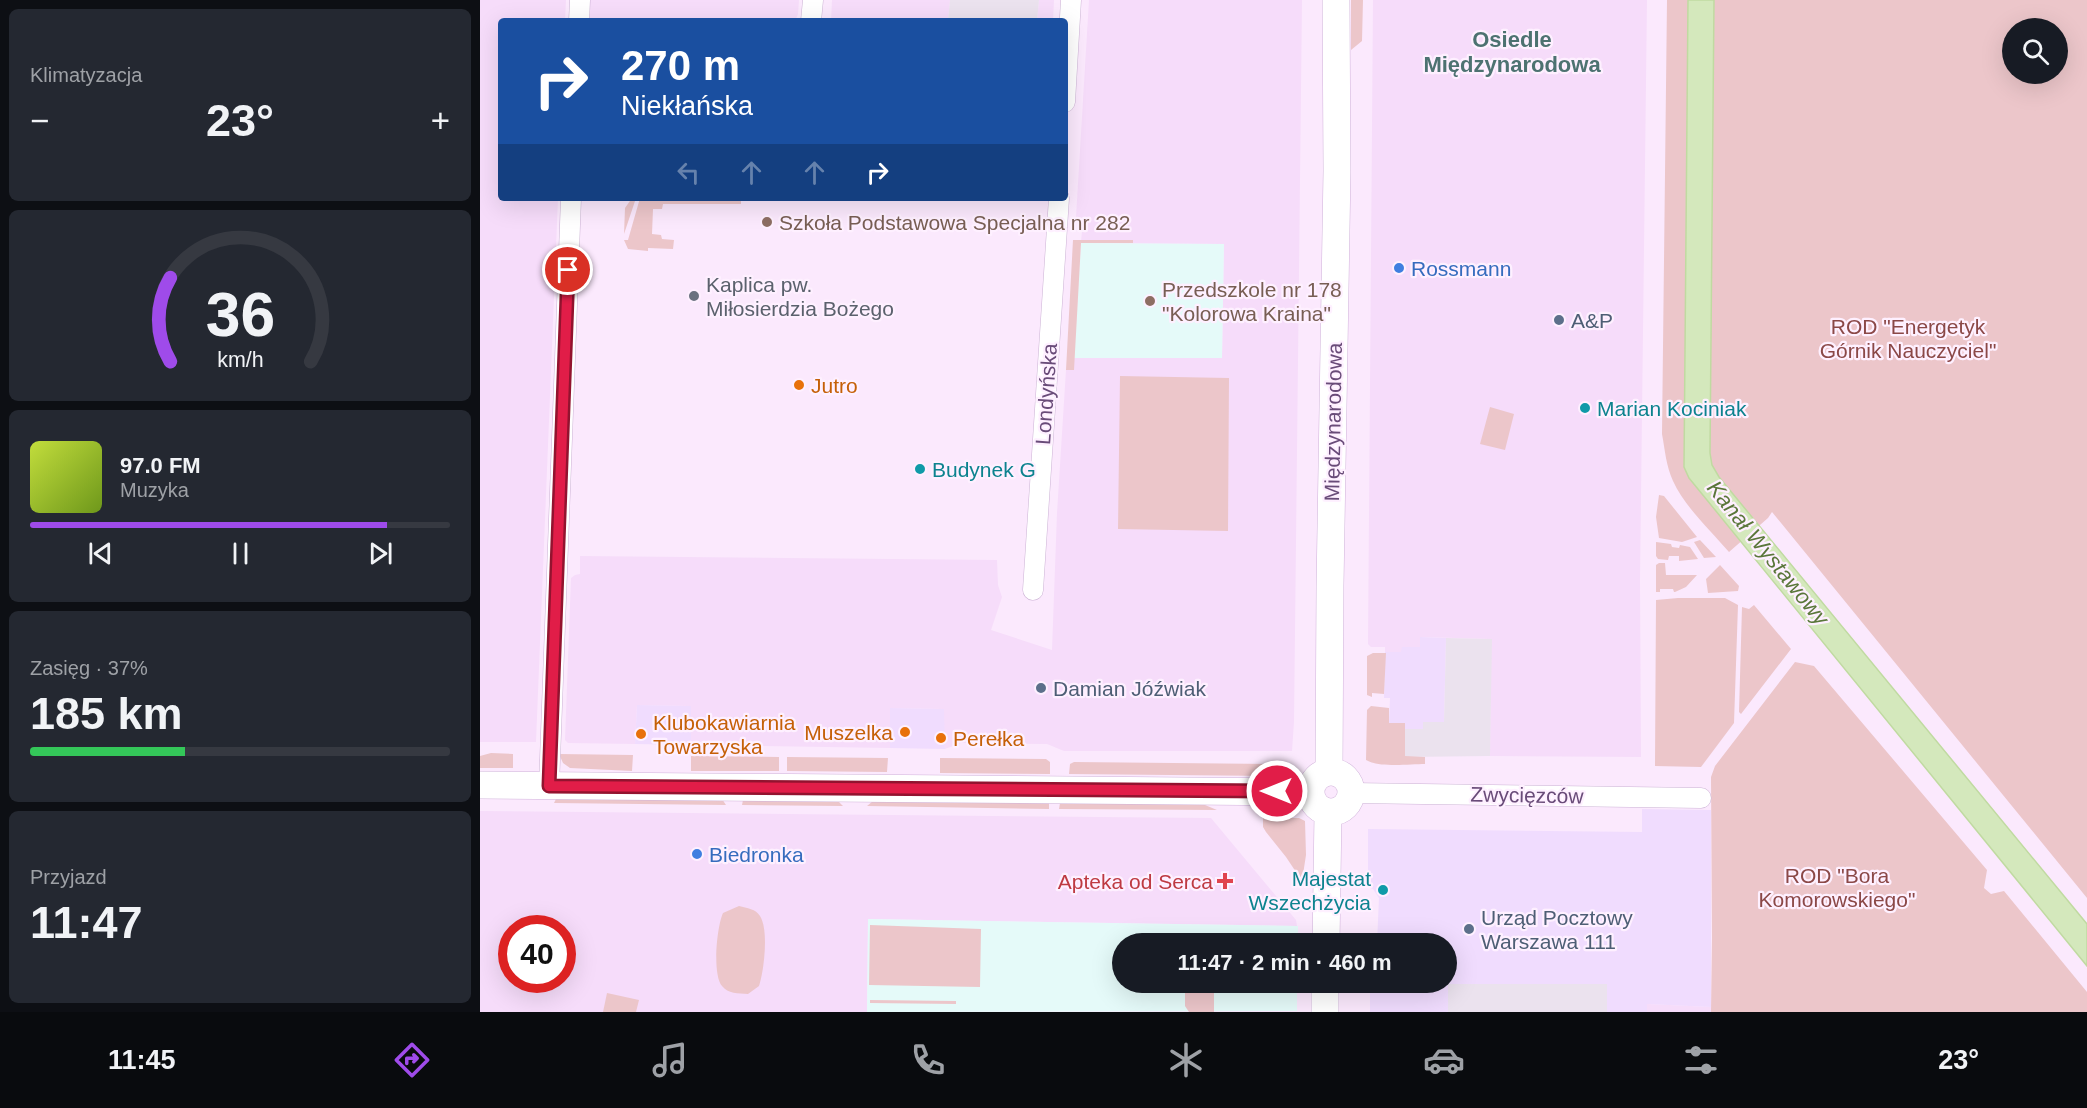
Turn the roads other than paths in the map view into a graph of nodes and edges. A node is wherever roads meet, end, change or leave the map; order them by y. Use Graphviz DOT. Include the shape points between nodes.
graph roads {
  1 [pos="580,0"];
  2 [pos="813,0"];
  3 [pos="1071,0"];
  4 [pos="1336,0"];
  5 [pos="579,18"];
  6 [pos="811,18"];
  7 [pos="1068,34"];
  8 [pos="571,201"];
  9 [pos="1059,201"];
  10 [pos="1033,590"];
  11 [pos="1329,772"];
  12 [pos="480,785"];
  13 [pos="549,786"];
  14 [pos="1311,792"];
  15 [pos="1352,793"];
  16 [pos="1701,798"];
  17 [pos="1328,813"];
  18 [pos="1326,933"];
  19 [pos="1325,993"];
  20 [pos="1325,1012"];
  1 -- 5 [label="street"];
  2 -- 6 [label="street"];
  3 -- 7 [label="street"];
  4 -- 11 [label="street, Międzynarodowa"];
  8 -- 13 [label="street"];
  9 -- 10 [label="street, Londyńska"];
  11 -- 14 [label="street" via="1317,777"];
  11 -- 15 [label="street" via="1347,780"];
  12 -- 13 [label="street"];
  13 -- 14 [label="street"];
  14 -- 17 [label="street" via="1312,801"];
  15 -- 16 [label="street, Zwycięzców"];
  15 -- 17 [label="street" via="1345,807"];
  17 -- 18 [label="street"];
  19 -- 20 [label="street"];
}
